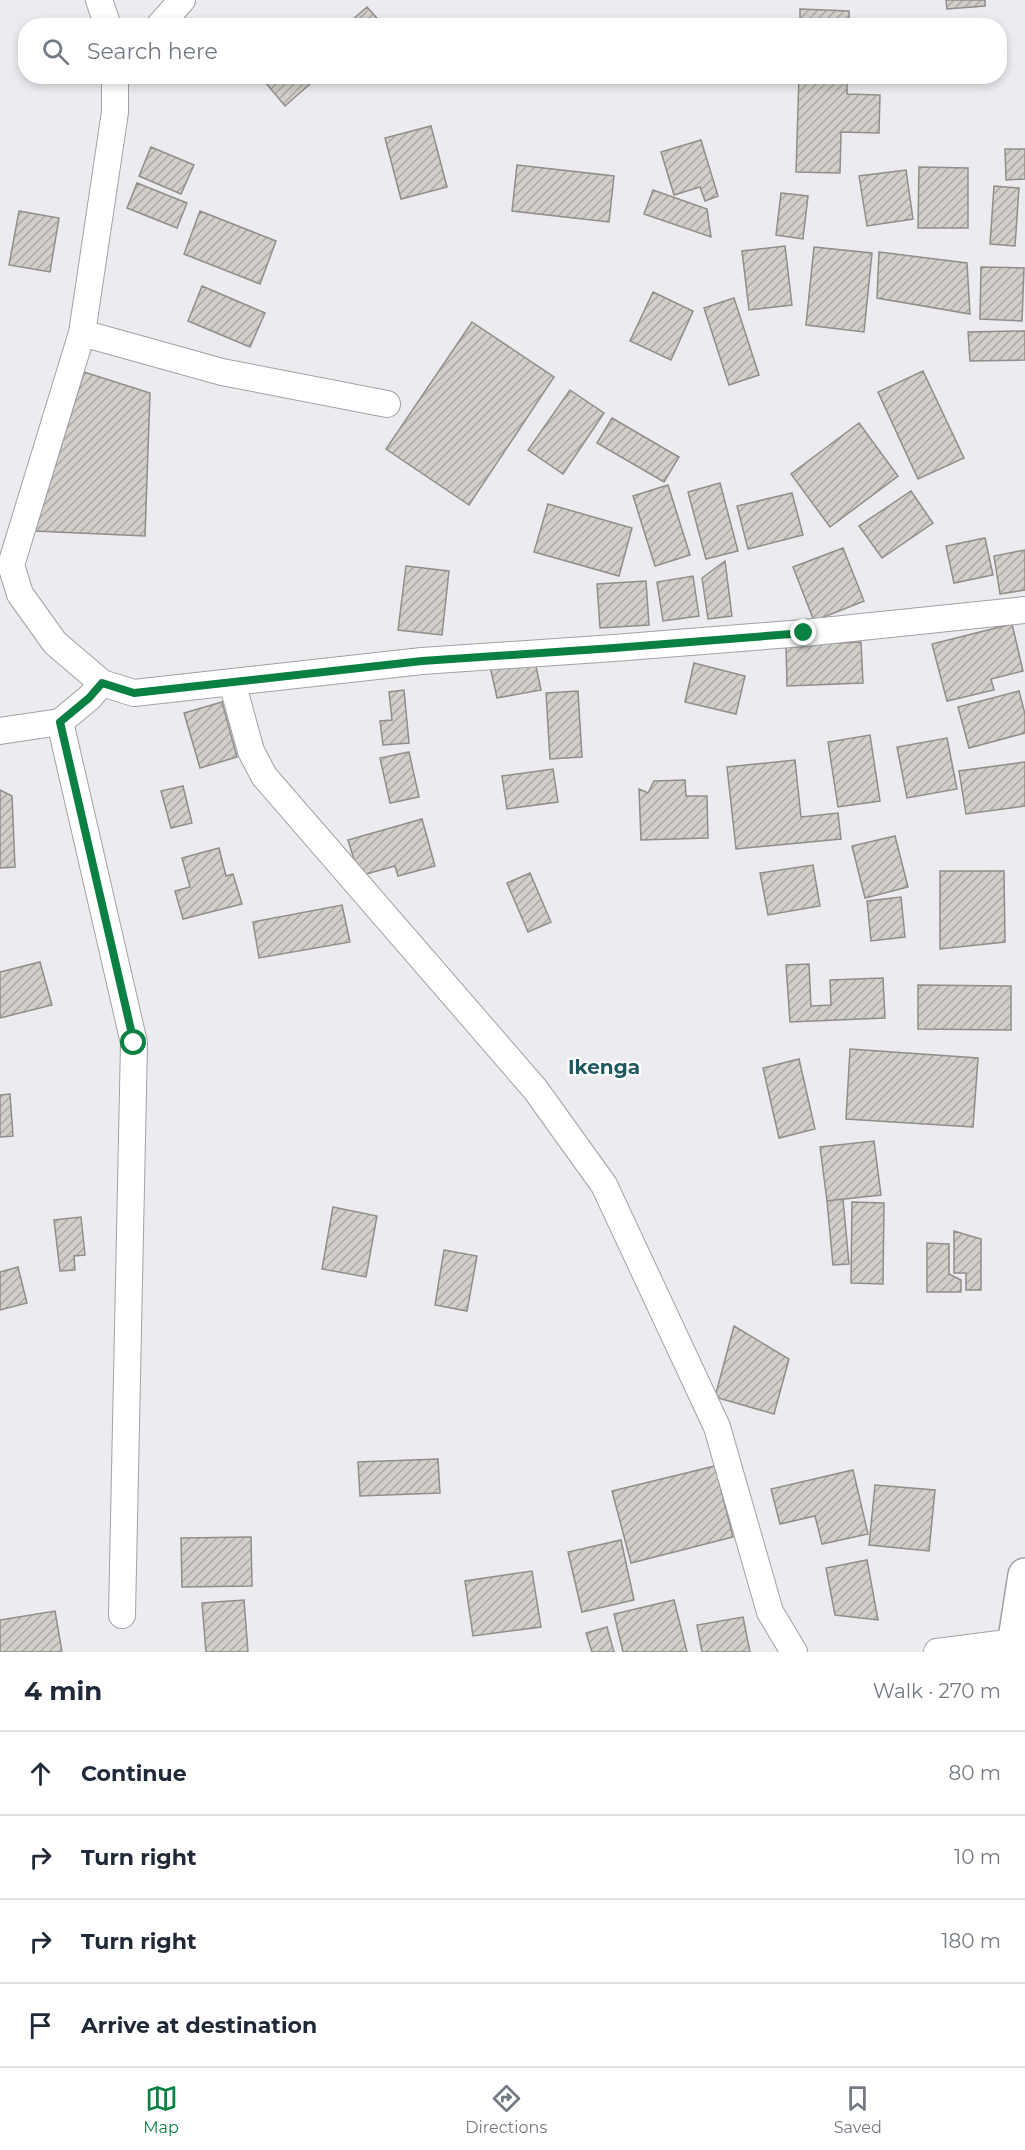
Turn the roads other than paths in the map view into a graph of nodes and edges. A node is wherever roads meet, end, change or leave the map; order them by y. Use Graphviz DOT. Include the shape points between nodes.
graph roads {
  1 [pos="99,0"];
  2 [pos="182,0"];
  3 [pos="105,18"];
  4 [pos="166,18"];
  5 [pos="115,84"];
  6 [pos="82,333"];
  7 [pos="387,404"];
  8 [pos="6,561"];
  9 [pos="1025,610"];
  10 [pos="232,682"];
  11 [pos="102,683"];
  12 [pos="60,722"];
  13 [pos="0,731"];
  14 [pos="1025,1575"];
  15 [pos="122,1615"];
  16 [pos="1014,1647"];
  17 [pos="794,1652"];
  18 [pos="937,1652"];
  1 -- 3 [label="street"];
  2 -- 4 [label="street"];
  5 -- 6 [label="street" via="115,112"];
  6 -- 7 [label="street" via="222,372"];
  6 -- 8 [label="street"];
  8 -- 11 [label="street" via="20,594 55,643"];
  9 -- 10 [label="street" via="804,633 422,661"];
  10 -- 11 [label="street" via="134,693"];
  10 -- 17 [label="street" via="252,751 264,776 535,1089 604,1185 717,1427 770,1612"];
  11 -- 12 [label="street"];
  12 -- 13 [label="street"];
  12 -- 15 [label="street" via="134,1043"];
  14 -- 16 [label="main road"];
  16 -- 18 [label="street"];
}
